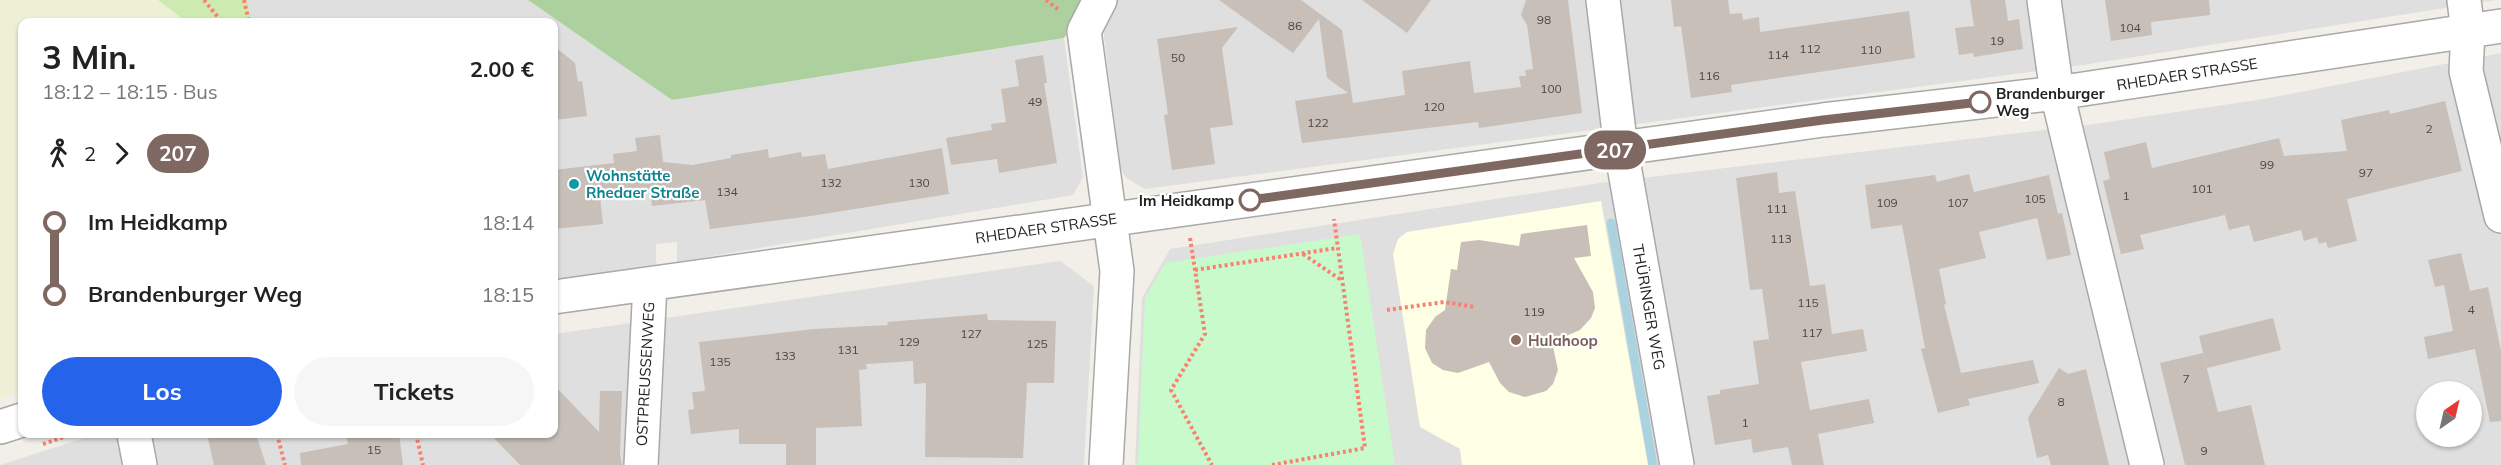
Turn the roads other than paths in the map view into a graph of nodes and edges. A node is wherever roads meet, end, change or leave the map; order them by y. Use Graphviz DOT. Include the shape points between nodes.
graph roads {
  1 [pos="1100,0"];
  2 [pos="1603,0"];
  3 [pos="2044,0"];
  4 [pos="2466,16"];
  5 [pos="2501,26"];
  6 [pos="2057,93"];
  7 [pos="1621,149"];
  8 [pos="2501,216"];
  9 [pos="1110,219"];
  10 [pos="650,284"];
  11 [pos="558,296"];
  12 [pos="18,421"];
  13 [pos="0,428"];
  14 [pos="135,438"];
  15 [pos="140,465"];
  16 [pos="641,465"];
  17 [pos="1106,465"];
  18 [pos="1677,465"];
  19 [pos="2147,465"];
  1 -- 9 [label="street" via="1084,31"];
  2 -- 7 [label="street, THÜRINGER WEG"];
  3 -- 6 [label="street"];
  4 -- 5 [label="street, RHEDAER STRASSE"];
  4 -- 6 [label="street, RHEDAER STRASSE"];
  4 -- 8 [label="street" via="2466,72"];
  6 -- 7 [label="street, RHEDAER STRASSE" via="1823,120"];
  6 -- 19 [label="street"];
  7 -- 9 [label="street, RHEDAER STRASSE"];
  7 -- 18 [label="street, THÜRINGER WEG"];
  9 -- 10 [label="street, RHEDAER STRASSE"];
  9 -- 17 [label="street" via="1117,271"];
  10 -- 11 [label="street, RHEDAER STRASSE"];
  10 -- 16 [label="street, OSTPREUSSENWEG"];
  12 -- 13 [label="street"];
  14 -- 15 [label="street"];
}
